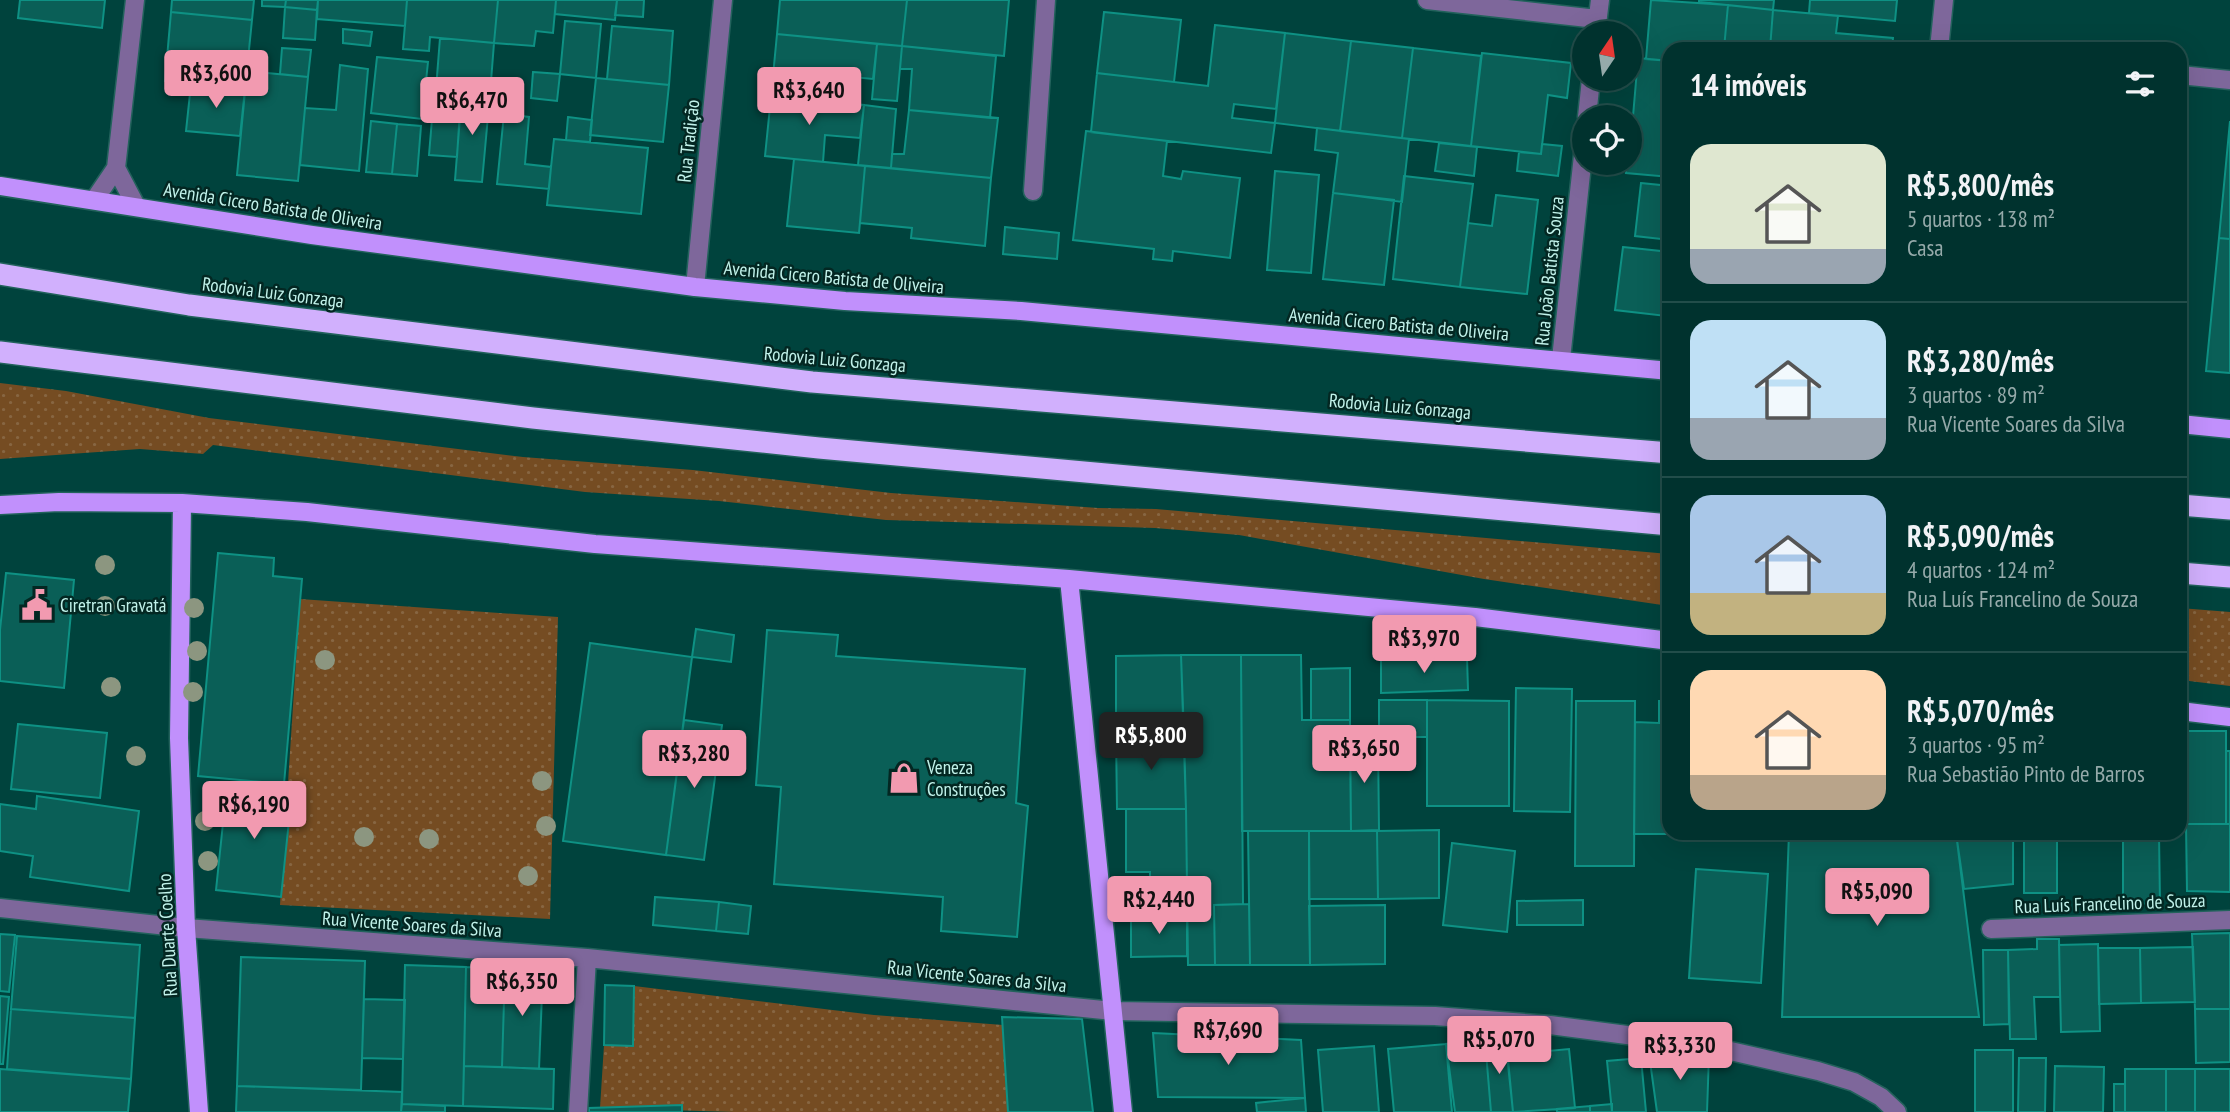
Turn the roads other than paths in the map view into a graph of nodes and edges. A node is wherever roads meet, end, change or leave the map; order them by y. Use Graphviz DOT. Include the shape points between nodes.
graph roads {
  1 [pos="135,0"];
  2 [pos="723,0"];
  3 [pos="1046,0"];
  4 [pos="1427,0"];
  5 [pos="1600,0"];
  6 [pos="1944,0"];
  7 [pos="1598,21"];
  8 [pos="1572,22"];
  9 [pos="1940,42"];
  10 [pos="2187,76"];
  11 [pos="2230,80"];
  12 [pos="116,168"];
  13 [pos="1581,175"];
  14 [pos="0,186"];
  15 [pos="1033,191"];
  16 [pos="95,199"];
  17 [pos="136,206"];
  18 [pos="0,274"];
  19 [pos="695,287"];
  20 [pos="0,352"];
  21 [pos="1561,359"];
  22 [pos="1662,370"];
  23 [pos="2187,425"];
  24 [pos="2230,429"];
  25 [pos="1662,452"];
  26 [pos="182,503"];
  27 [pos="0,505"];
  28 [pos="2187,506"];
  29 [pos="2230,509"];
  30 [pos="1662,524"];
  31 [pos="2187,574"];
  32 [pos="2230,577"];
  33 [pos="1069,579"];
  34 [pos="1662,640"];
  35 [pos="2187,712"];
  36 [pos="2230,717"];
  37 [pos="0,908"];
  38 [pos="2230,919"];
  39 [pos="186,928"];
  40 [pos="1991,929"];
  41 [pos="587,958"];
  42 [pos="1113,1011"];
  43 [pos="199,1112"];
  44 [pos="578,1112"];
  45 [pos="1123,1112"];
  46 [pos="1897,1112"];
  1 -- 12 [label="street"];
  2 -- 19 [label="street, Rua Tradição"];
  3 -- 15 [label="street"];
  4 -- 8 [label="street"];
  5 -- 7 [label="street"];
  6 -- 9 [label="street"];
  10 -- 11 [label="street"];
  12 -- 16 [label="street"];
  12 -- 17 [label="street"];
  13 -- 21 [label="street, Rua João Batista Souza"];
  14 -- 16 [label="main road, Avenida Cicero Batista de Oliveira"];
  16 -- 17 [label="main road, Avenida Cicero Batista de Oliveira"];
  17 -- 19 [label="main road, Avenida Cicero Batista de Oliveira"];
  18 -- 25 [label="highway, Rodovia Luiz Gonzaga" via="189,304 812,382"];
  19 -- 21 [label="main road, Avenida Cicero Batista de Oliveira"];
  20 -- 30 [label="highway" via="737,439"];
  21 -- 22 [label="main road, Avenida Cicero Batista de Oliveira"];
  23 -- 24 [label="main road"];
  26 -- 27 [label="main road"];
  26 -- 33 [label="main road" via="595,544"];
  26 -- 39 [label="main road, Rua Duarte Coelho" via="178,738"];
  28 -- 29 [label="highway"];
  31 -- 32 [label="highway"];
  33 -- 34 [label="main road" via="1475,617"];
  33 -- 42 [label="main road"];
  35 -- 36 [label="main road"];
  37 -- 39 [label="street, Rua Vicente Soares da Silva"];
  38 -- 40 [label="street, Rua Luís Francelino de Souza"];
  39 -- 41 [label="street, Rua Vicente Soares da Silva"];
  39 -- 43 [label="main road, Rua Duarte Coelho"];
  41 -- 42 [label="street, Rua Vicente Soares da Silva"];
  41 -- 44 [label="street"];
  42 -- 45 [label="main road"];
  42 -- 46 [label="street, Rua Vicente Soares da Silva" via="1435,1016 1646,1037 1818,1071 1854,1082"];
}
